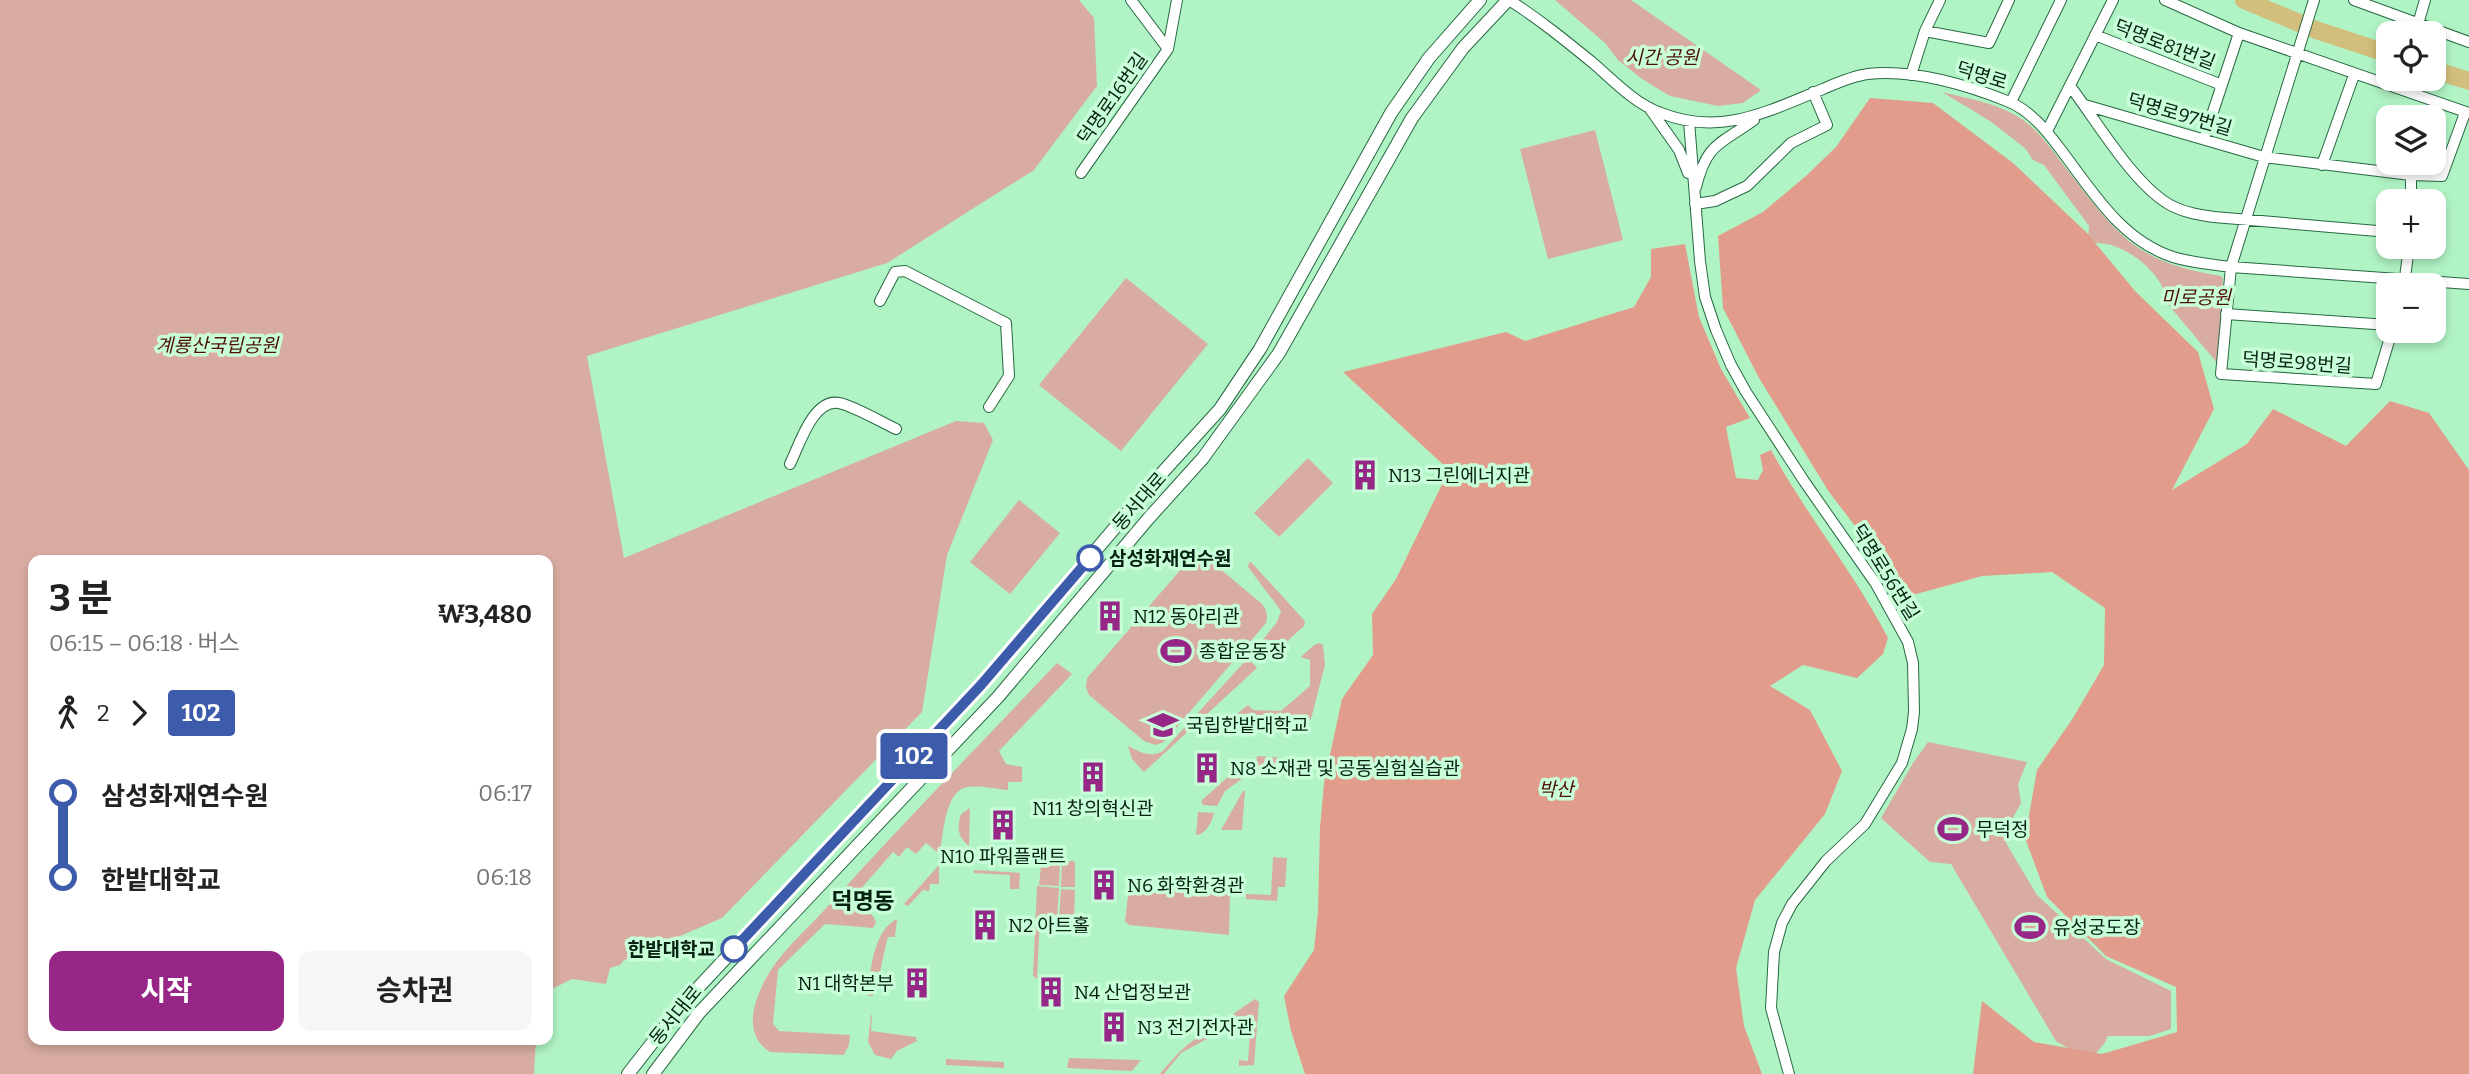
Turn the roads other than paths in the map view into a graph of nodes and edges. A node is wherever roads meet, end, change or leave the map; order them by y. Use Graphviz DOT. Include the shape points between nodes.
graph roads {
  1 [pos="1130,0"];
  2 [pos="1177,0"];
  3 [pos="1480,0"];
  4 [pos="1508,0"];
  5 [pos="1940,0"];
  6 [pos="2009,0"];
  7 [pos="2061,0"];
  8 [pos="2113,0"];
  9 [pos="2165,0"];
  10 [pos="2314,0"];
  11 [pos="2354,0"];
  12 [pos="2425,0"];
  13 [pos="2367,3"];
  14 [pos="2411,21"];
  15 [pos="2419,21"];
  16 [pos="1926,31"];
  17 [pos="2239,33"];
  18 [pos="2446,34"];
  19 [pos="2095,36"];
  20 [pos="2469,42"];
  21 [pos="1168,49"];
  22 [pos="2298,51"];
  23 [pos="1911,75"];
  24 [pos="2354,75"];
  25 [pos="2222,85"];
  26 [pos="2070,86"];
  27 [pos="1813,92"];
  28 [pos="2011,102"];
  29 [pos="2085,105"];
  30 [pos="1650,108"];
  31 [pos="2467,113"];
  32 [pos="1760,115"];
  33 [pos="1689,121"];
  34 [pos="2047,131"];
  35 [pos="2204,139"];
  36 [pos="2264,157"];
  37 [pos="2322,165"];
  38 [pos="2446,166"];
  39 [pos="2376,171"];
  40 [pos="1081,173"];
  41 [pos="2411,175"];
  42 [pos="2442,175"];
  43 [pos="2411,189"];
  44 [pos="1694,200"];
  45 [pos="2244,219"];
  46 [pos="2376,231"];
  47 [pos="2231,267"];
  48 [pos="2376,279"];
  49 [pos="2446,283"];
  50 [pos="2469,284"];
  51 [pos="880,302"];
  52 [pos="2226,314"];
  53 [pos="2376,324"];
  54 [pos="2388,343"];
  55 [pos="989,407"];
  56 [pos="896,429"];
  57 [pos="790,464"];
  58 [pos="628,1074"];
  59 [pos="653,1074"];
  60 [pos="1789,1074"];
  1 -- 21 [label="street"];
  2 -- 21 [label="street, 덕명로16번길"];
  3 -- 58 [label="street, 동서대로" via="1429,58 1391,113 1260,349 1220,409 981,685 681,1006"];
  4 -- 30 [label="street, 덕명로"];
  4 -- 59 [label="street, 동서대로" via="1463,48 1412,118 1279,353 1203,458 998,697 699,1013"];
  5 -- 16 [label="street"];
  6 -- 16 [label="street" via="1989,44"];
  7 -- 28 [label="street"];
  8 -- 19 [label="street, 덕명로81번길"];
  9 -- 17 [label="street"];
  10 -- 22 [label="street"];
  11 -- 13 [label="street"];
  12 -- 15 [label="street"];
  13 -- 14 [label="street"];
  16 -- 23 [label="street"];
  17 -- 22 [label="street"];
  17 -- 25 [label="street"];
  18 -- 20 [label="street"];
  19 -- 25 [label="street, 덕명로81번길"];
  19 -- 26 [label="street, 덕명로81번길"];
  21 -- 40 [label="street, 덕명로16번길"];
  22 -- 24 [label="street"];
  22 -- 36 [label="street"];
  23 -- 27 [label="street, 덕명로" via="1866,74"];
  23 -- 28 [label="street, 덕명로"];
  24 -- 31 [label="street"];
  24 -- 37 [label="street"];
  25 -- 35 [label="street"];
  26 -- 29 [label="street"];
  26 -- 34 [label="street, 덕명로81번길"];
  27 -- 32 [label="street, 덕명로"];
  27 -- 44 [label="street" via="1827,125 1791,143 1747,186 1715,201"];
  28 -- 34 [label="street, 덕명로"];
  29 -- 35 [label="street, 덕명로97번길"];
  29 -- 45 [label="street" via="2136,173 2170,205 2196,214"];
  30 -- 33 [label="street, 덕명로"];
  30 -- 44 [label="street" via="1679,150"];
  31 -- 38 [label="street, 덕명로97번길"];
  32 -- 33 [label="street, 덕명로" via="1721,123"];
  32 -- 44 [label="street" via="1712,149 1700,171"];
  33 -- 44 [label="street, 덕명로56번길"];
  34 -- 47 [label="street, 덕명로" via="2130,234 2172,257"];
  35 -- 36 [label="street, 덕명로97번길"];
  36 -- 37 [label="street, 덕명로97번길"];
  36 -- 45 [label="street"];
  37 -- 39 [label="street, 덕명로97번길"];
  41 -- 42 [label="street, 덕명로97번길"];
  41 -- 43 [label="street"];
  44 -- 60 [label="street, 덕명로56번길" via="1705,297 1731,365 1876,584 1908,642 1913,663 1914,712 1902,763 1865,824 1826,861 1792,904 1779,932 1771,1008"];
  45 -- 46 [label="street"];
  45 -- 47 [label="street"];
  47 -- 48 [label="street, 덕명로"];
  47 -- 52 [label="street, 덕명로98번길"];
  49 -- 50 [label="street, 덕명로"];
  51 -- 55 [label="street" via="895,272 905,271 1006,323 1010,376"];
  52 -- 53 [label="street"];
  52 -- 54 [label="street, 덕명로98번길" via="2221,374 2376,384"];
  56 -- 57 [label="street" via="838,403 826,404 816,412"];
}
